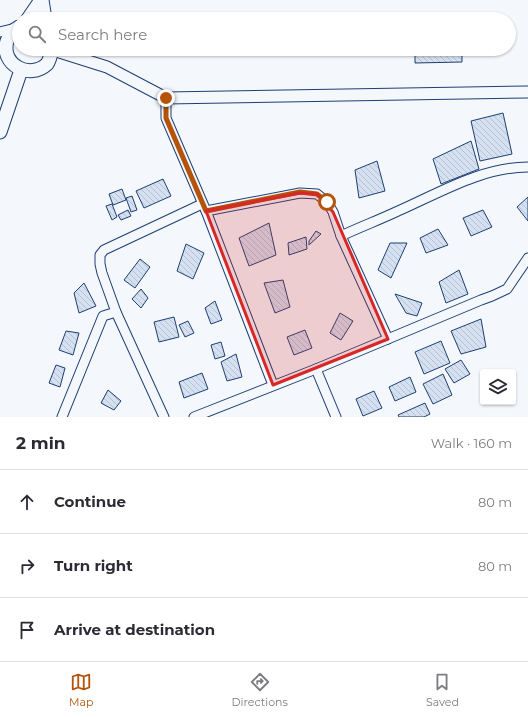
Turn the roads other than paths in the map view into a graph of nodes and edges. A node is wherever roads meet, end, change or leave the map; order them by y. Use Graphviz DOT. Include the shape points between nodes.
graph roads {
  1 [pos="41,0"];
  2 [pos="33,12"];
  3 [pos="44,12"];
  4 [pos="12,29"];
  5 [pos="0,32"];
  6 [pos="12,33"];
  7 [pos="3,53"];
  8 [pos="50,56"];
  9 [pos="73,56"];
  10 [pos="21,70"];
  11 [pos="528,92"];
  12 [pos="166,98"];
  13 [pos="0,132"];
  14 [pos="528,168"];
  15 [pos="204,208"];
  16 [pos="342,236"];
  17 [pos="528,258"];
  18 [pos="116,312"];
  19 [pos="388,339"];
  20 [pos="316,369"];
  21 [pos="274,385"];
  22 [pos="62,417"];
  23 [pos="164,417"];
  24 [pos="194,417"];
  25 [pos="336,417"];
  1 -- 2 [label="main road"];
  1 -- 3 [label="main road"];
  4 -- 5 [label="street"];
  6 -- 7 [label="main road"];
  7 -- 10 [label="main road"];
  8 -- 10 [label="main road" via="47,63 35,71"];
  9 -- 12 [label="street" via="107,68"];
  10 -- 13 [label="main road"];
  11 -- 12 [label="street"];
  12 -- 15 [label="street" via="166,118"];
  14 -- 16 [label="street" via="499,170 459,183"];
  15 -- 16 [label="street" via="300,192 317,194 330,207"];
  15 -- 18 [label="street" via="104,250 100,255 100,264"];
  15 -- 21 [label="street"];
  16 -- 19 [label="street"];
  17 -- 19 [label="street" via="507,289"];
  18 -- 22 [label="street" via="103,316"];
  18 -- 23 [label="street"];
  19 -- 20 [label="street"];
  20 -- 21 [label="street"];
  20 -- 25 [label="street"];
  21 -- 24 [label="street"];
}
